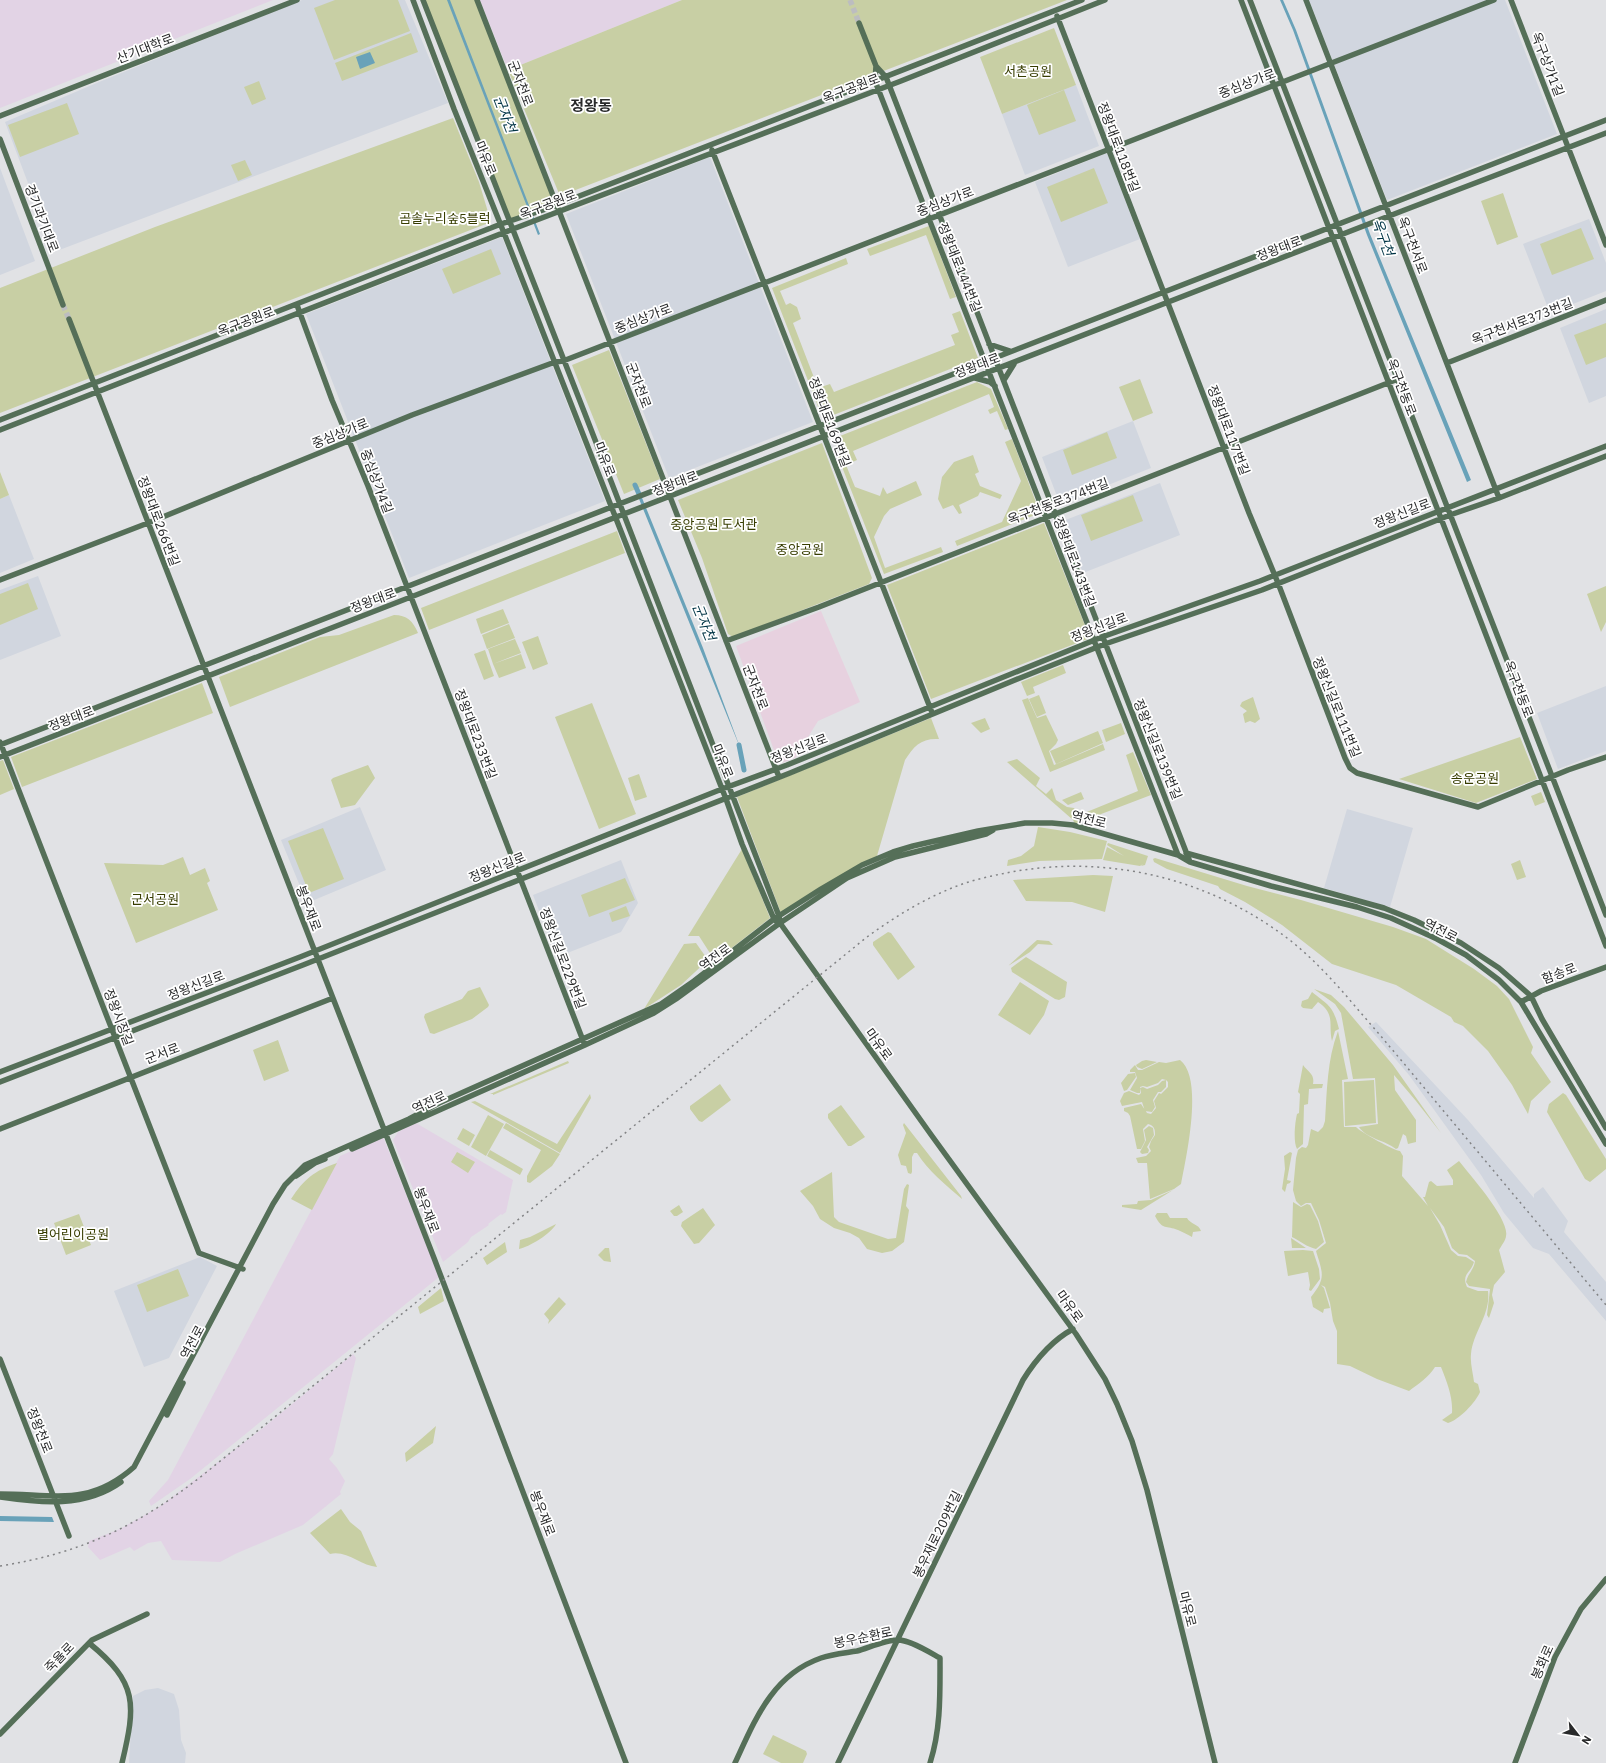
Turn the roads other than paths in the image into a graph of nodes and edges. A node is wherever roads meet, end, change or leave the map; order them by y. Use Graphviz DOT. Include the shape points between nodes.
graph roads {
  1 [pos="297,0"];
  2 [pos="413,0"];
  3 [pos="423,0"];
  4 [pos="478,0"];
  5 [pos="1082,0"];
  6 [pos="1105,0"];
  7 [pos="1241,0"];
  8 [pos="1250,0"];
  9 [pos="1306,0"];
  10 [pos="1494,0"];
  11 [pos="1511,0"];
  12 [pos="1055,11"];
  13 [pos="1058,18"];
  14 [pos="859,23"];
  15 [pos="1331,63"];
  16 [pos="876,66"];
  17 [pos="886,78"];
  18 [pos="875,81"];
  19 [pos="1282,82"];
  20 [pos="1273,85"];
  21 [pos="889,86"];
  22 [pos="878,90"];
  23 [pos="0,116"];
  24 [pos="1606,120"];
  25 [pos="1606,133"];
  26 [pos="1564,137"];
  27 [pos="0,139"];
  28 [pos="710,145"];
  29 [pos="1568,148"];
  30 [pos="1108,149"];
  31 [pos="713,153"];
  32 [pos="557,204"];
  33 [pos="1386,205"];
  34 [pos="560,211"];
  35 [pos="939,215"];
  36 [pos="1390,216"];
  37 [pos="929,219"];
  38 [pos="509,221"];
  39 [pos="501,224"];
  40 [pos="1337,224"];
  41 [pos="1328,227"];
  42 [pos="513,229"];
  43 [pos="504,232"];
  44 [pos="1342,235"];
  45 [pos="1333,239"];
  46 [pos="1606,246"];
  47 [pos="764,283"];
  48 [pos="1164,292"];
  49 [pos="1606,300"];
  50 [pos="1168,303"];
  51 [pos="63,305"];
  52 [pos="297,305"];
  53 [pos="300,312"];
  54 [pos="69,319"];
  55 [pos="610,343"];
  56 [pos="989,344"];
  57 [pos="1010,351"];
  58 [pos="995,357"];
  59 [pos="563,361"];
  60 [pos="985,361"];
  61 [pos="555,362"];
  62 [pos="1014,363"];
  63 [pos="1447,363"];
  64 [pos="999,368"];
  65 [pos="990,372"];
  66 [pos="975,378"];
  67 [pos="1398,379"];
  68 [pos="1004,380"];
  69 [pos="1388,382"];
  70 [pos="93,384"];
  71 [pos="995,386"];
  72 [pos="97,392"];
  73 [pos="0,420"];
  74 [pos="819,426"];
  75 [pos="0,430"];
  76 [pos="823,437"];
  77 [pos="350,440"];
  78 [pos="1606,446"];
  79 [pos="1224,447"];
  80 [pos="1606,456"];
  81 [pos="666,486"];
  82 [pos="1496,489"];
  83 [pos="670,496"];
  84 [pos="1500,498"];
  85 [pos="620,504"];
  86 [pos="612,507"];
  87 [pos="1448,508"];
  88 [pos="1438,511"];
  89 [pos="1055,514"];
  90 [pos="624,515"];
  91 [pos="1450,515"];
  92 [pos="1046,517"];
  93 [pos="616,518"];
  94 [pos="1441,519"];
  95 [pos="148,523"];
  96 [pos="1274,575"];
  97 [pos="0,580"];
  98 [pos="881,582"];
  99 [pos="1278,583"];
  100 [pos="407,587"];
  101 [pos="411,597"];
  102 [pos="1102,637"];
  103 [pos="1094,640"];
  104 [pos="726,641"];
  105 [pos="1105,644"];
  106 [pos="1096,647"];
  107 [pos="203,666"];
  108 [pos="207,677"];
  109 [pos="930,707"];
  110 [pos="932,714"];
  111 [pos="0,744"];
  112 [pos="3,756"];
  113 [pos="1606,756"];
  114 [pos="776,769"];
  115 [pos="779,777"];
  116 [pos="1552,777"];
  117 [pos="1543,781"];
  118 [pos="730,786"];
  119 [pos="722,789"];
  120 [pos="734,795"];
  121 [pos="726,799"];
  122 [pos="994,829"];
  123 [pos="1188,853"];
  124 [pos="1178,855"];
  125 [pos="1190,862"];
  126 [pos="517,871"];
  127 [pos="521,879"];
  128 [pos="1606,915"];
  129 [pos="780,916"];
  130 [pos="774,919"];
  131 [pos="780,923"];
  132 [pos="1606,946"];
  133 [pos="314,951"];
  134 [pos="318,959"];
  135 [pos="1606,967"];
  136 [pos="1531,996"];
  137 [pos="333,998"];
  138 [pos="1521,1002"];
  139 [pos="112,1029"];
  140 [pos="115,1038"];
  141 [pos="584,1043"];
  142 [pos="0,1072"];
  143 [pos="131,1078"];
  144 [pos="0,1082"];
  145 [pos="1606,1128"];
  146 [pos="0,1129"];
  147 [pos="385,1132"];
  148 [pos="1606,1144"];
  149 [pos="242,1269"];
  150 [pos="1073,1329"];
  151 [pos="0,1359"];
  152 [pos="0,1494"];
  153 [pos="54,1496"];
  154 [pos="0,1498"];
  155 [pos="56,1502"];
  156 [pos="69,1536"];
  157 [pos="1606,1578"];
  158 [pos="147,1614"];
  159 [pos="898,1640"];
  160 [pos="89,1643"];
  161 [pos="0,1734"];
  162 [pos="122,1763"];
  163 [pos="626,1763"];
  164 [pos="735,1763"];
  165 [pos="838,1763"];
  166 [pos="930,1763"];
  167 [pos="1215,1763"];
  168 [pos="1515,1763"];
  1 -- 23 [label="street, 산기대학로"];
  2 -- 39 [label="street, 마유로"];
  3 -- 38 [label="street, 마유로"];
  4 -- 32 [label="street, 군자천로"];
  5 -- 12 [label="street, 옥구공원로"];
  6 -- 13 [label="street, 옥구공원로"];
  7 -- 20 [label="street, 옥구천동로"];
  8 -- 19 [label="street, 옥구천동로"];
  9 -- 15 [label="street, 옥구천서로"];
  10 -- 15 [label="street"];
  11 -- 26 [label="street, 옥구상가1길"];
  12 -- 13 [label="street, 정왕대로118번길"];
  12 -- 17 [label="street, 옥구공원로"];
  13 -- 21 [label="street, 옥구공원로"];
  13 -- 30 [label="street, 정왕대로118번길"];
  14 -- 16 [label="street"];
  15 -- 19 [label="street, 중심상가로"];
  15 -- 33 [label="street, 옥구천서로"];
  16 -- 17 [label="street, 정왕대로144번길"];
  16 -- 18 [label="street"];
  17 -- 18 [label="street, 옥구공원로"];
  17 -- 21 [label="street, 정왕대로144번길"];
  18 -- 22 [label="street, 정왕대로144번길"];
  18 -- 28 [label="street, 옥구공원로"];
  19 -- 20 [label="street, 중심상가로"];
  19 -- 40 [label="street, 옥구천동로"];
  20 -- 30 [label="street, 중심상가로"];
  20 -- 41 [label="street, 옥구천동로"];
  21 -- 22 [label="street, 옥구공원로"];
  21 -- 35 [label="street, 정왕대로144번길"];
  22 -- 31 [label="street, 옥구공원로"];
  22 -- 37 [label="street, 정왕대로144번길"];
  24 -- 26 [label="street"];
  25 -- 29 [label="street"];
  26 -- 29 [label="street, 옥구상가1길"];
  26 -- 33 [label="street"];
  27 -- 51 [label="street, 경기과기대로"];
  28 -- 31 [label="street, 정왕대로169번길"];
  28 -- 32 [label="street, 옥구공원로"];
  29 -- 36 [label="street"];
  29 -- 46 [label="street, 옥구상가1길"];
  30 -- 35 [label="street, 중심상가로"];
  30 -- 48 [label="street, 정왕대로118번길"];
  31 -- 34 [label="street, 옥구공원로"];
  31 -- 47 [label="street, 정왕대로169번길"];
  32 -- 34 [label="street, 군자천로"];
  32 -- 38 [label="street, 옥구공원로"];
  33 -- 36 [label="street, 옥구천서로"];
  33 -- 40 [label="street, 정왕대로"];
  34 -- 42 [label="street, 옥구공원로"];
  34 -- 55 [label="street, 군자천로"];
  35 -- 37 [label="street, 중심상가로"];
  35 -- 56 [label="street, 정왕대로144번길"];
  36 -- 44 [label="street, 정왕대로"];
  36 -- 63 [label="street, 옥구천서로"];
  37 -- 47 [label="street, 중심상가로"];
  37 -- 60 [label="street, 정왕대로144번길"];
  38 -- 39 [label="street, 옥구공원로"];
  38 -- 42 [label="street, 마유로"];
  39 -- 43 [label="street, 마유로"];
  39 -- 52 [label="street, 옥구공원로"];
  40 -- 41 [label="street, 정왕대로"];
  40 -- 44 [label="street, 옥구천동로"];
  41 -- 45 [label="street, 옥구천동로"];
  41 -- 48 [label="street, 정왕대로"];
  42 -- 43 [label="street, 옥구공원로"];
  42 -- 59 [label="street, 마유로"];
  43 -- 53 [label="street, 옥구공원로"];
  43 -- 61 [label="street, 마유로"];
  44 -- 45 [label="street, 정왕대로"];
  44 -- 67 [label="street, 옥구천동로"];
  45 -- 50 [label="street, 정왕대로"];
  45 -- 69 [label="street, 옥구천동로"];
  47 -- 55 [label="street, 중심상가로"];
  47 -- 74 [label="street, 정왕대로169번길"];
  48 -- 50 [label="street, 정왕대로117번길"];
  48 -- 57 [label="street, 정왕대로"];
  49 -- 63 [label="street, 옥구천서로373번길"];
  50 -- 62 [label="street, 정왕대로"];
  50 -- 79 [label="street, 정왕대로117번길"];
  52 -- 53 [label="street, 중심상가4길"];
  52 -- 70 [label="street, 옥구공원로"];
  53 -- 72 [label="street, 옥구공원로"];
  53 -- 77 [label="street, 중심상가4길" via="332,400"];
  54 -- 70 [label="street"];
  55 -- 59 [label="street, 중심상가로"];
  55 -- 81 [label="street, 군자천로"];
  56 -- 57 [label="street"];
  56 -- 58 [label="street, 정왕대로144번길"];
  57 -- 58 [label="street, 정왕대로"];
  58 -- 60 [label="street, 정왕대로"];
  58 -- 64 [label="street, 정왕대로144번길"];
  59 -- 61 [label="street, 중심상가로"];
  59 -- 85 [label="street, 마유로"];
  60 -- 65 [label="street, 정왕대로144번길"];
  60 -- 74 [label="street, 정왕대로"];
  61 -- 77 [label="street, 중심상가로"];
  61 -- 86 [label="street, 마유로"];
  62 -- 64 [label="street, 정왕대로"];
  62 -- 68 [label="street"];
  63 -- 82 [label="street, 옥구천서로"];
  64 -- 65 [label="street, 정왕대로"];
  64 -- 68 [label="street, 정왕대로143번길"];
  65 -- 66 [label="street, 정왕대로"];
  65 -- 71 [label="street, 정왕대로143번길"];
  66 -- 71 [label="street"];
  66 -- 76 [label="street, 정왕대로"];
  67 -- 69 [label="street, 옥구천동로374번길"];
  67 -- 87 [label="street, 옥구천동로"];
  68 -- 89 [label="street, 정왕대로143번길"];
  69 -- 79 [label="street, 옥구천동로374번길"];
  69 -- 88 [label="street, 옥구천동로"];
  70 -- 72 [label="street, 정왕대로266번길"];
  70 -- 73 [label="street, 옥구공원로"];
  71 -- 92 [label="street, 정왕대로143번길"];
  72 -- 75 [label="street, 옥구공원로"];
  72 -- 95 [label="street, 정왕대로266번길"];
  74 -- 76 [label="street, 정왕대로169번길"];
  74 -- 81 [label="street, 정왕대로"];
  76 -- 83 [label="street, 정왕대로"];
  76 -- 98 [label="street, 정왕대로169번길"];
  77 -- 95 [label="street, 중심상가로"];
  77 -- 100 [label="street, 중심상가4길"];
  78 -- 82 [label="street, 정왕신길로"];
  79 -- 89 [label="street, 옥구천동로374번길"];
  79 -- 96 [label="street, 정왕대로117번길"];
  80 -- 84 [label="street, 정왕신길로"];
  81 -- 83 [label="street, 군자천로"];
  81 -- 85 [label="street, 정왕대로"];
  82 -- 84 [label="street, 옥구천서로"];
  82 -- 87 [label="street, 정왕신길로"];
  83 -- 90 [label="street, 정왕대로"];
  83 -- 104 [label="street, 군자천로"];
  84 -- 91 [label="street, 정왕신길로"];
  85 -- 86 [label="street, 정왕대로"];
  85 -- 90 [label="street, 마유로"];
  86 -- 93 [label="street, 마유로"];
  86 -- 100 [label="street, 정왕대로"];
  87 -- 88 [label="street, 정왕신길로"];
  87 -- 91 [label="street, 옥구천동로"];
  88 -- 94 [label="street, 옥구천동로"];
  88 -- 96 [label="street, 정왕신길로"];
  89 -- 92 [label="street, 옥구천동로374번길"];
  89 -- 102 [label="street, 정왕대로143번길"];
  90 -- 93 [label="street, 정왕대로"];
  90 -- 118 [label="street, 마유로"];
  91 -- 94 [label="street, 정왕신길로"];
  91 -- 116 [label="street, 옥구천동로"];
  92 -- 98 [label="street, 옥구천동로374번길"];
  92 -- 103 [label="street, 정왕대로143번길"];
  93 -- 101 [label="street, 정왕대로"];
  93 -- 119 [label="street, 마유로"];
  94 -- 99 [label="street, 정왕신길로"];
  94 -- 117 [label="street, 옥구천동로"];
  95 -- 97 [label="street, 중심상가로"];
  95 -- 107 [label="street, 정왕대로266번길"];
  96 -- 99 [label="street, 정왕신길로111번길"];
  96 -- 102 [label="street, 정왕신길로"];
  98 -- 104 [label="street, 옥구천동로374번길"];
  98 -- 109 [label="street, 정왕대로169번길"];
  99 -- 105 [label="street, 정왕신길로"];
  99 -- 117 [label="street, 정왕신길로111번길" via="1350,768 1357,773 1478,807"];
  100 -- 101 [label="street, 중심상가4길"];
  100 -- 107 [label="street, 정왕대로"];
  101 -- 108 [label="street, 정왕대로"];
  101 -- 126 [label="street, 정왕대로233번길"];
  102 -- 103 [label="street, 정왕신길로"];
  102 -- 105 [label="street, 정왕대로143번길"];
  103 -- 106 [label="street, 정왕대로143번길"];
  103 -- 109 [label="street, 정왕신길로"];
  104 -- 114 [label="street, 군자천로"];
  105 -- 106 [label="street, 정왕신길로"];
  105 -- 123 [label="street, 정왕신길로139번길"];
  106 -- 110 [label="street, 정왕신길로"];
  106 -- 124 [label="street, 정왕신길로139번길"];
  107 -- 108 [label="street, 봉우재로"];
  107 -- 111 [label="street, 정왕대로"];
  108 -- 112 [label="street, 정왕대로"];
  108 -- 133 [label="street, 봉우재로"];
  109 -- 110 [label="street, 정왕대로169번길"];
  109 -- 114 [label="street, 정왕신길로"];
  110 -- 115 [label="street, 정왕신길로"];
  111 -- 112 [label="street, 정왕시장길"];
  112 -- 139 [label="street, 정왕시장길"];
  113 -- 116 [label="street"];
  114 -- 115 [label="street, 군자천로"];
  114 -- 118 [label="street, 정왕신길로"];
  115 -- 120 [label="street, 정왕신길로"];
  116 -- 117 [label="street"];
  116 -- 128 [label="street, 옥구천동로"];
  117 -- 132 [label="street, 옥구천동로"];
  118 -- 119 [label="street, 정왕신길로"];
  118 -- 120 [label="street, 마유로"];
  119 -- 121 [label="street, 마유로"];
  119 -- 126 [label="street, 정왕신길로"];
  120 -- 121 [label="street, 정왕신길로"];
  120 -- 129 [label="street, 마유로"];
  121 -- 127 [label="street, 정왕신길로"];
  121 -- 130 [label="street, 마유로"];
  122 -- 124 [label="street, 역전로" via="1025,823 1073,825"];
  122 -- 129 [label="street, 역전로" via="893,852 849,872"];
  122 -- 131 [label="street, 역전로" via="986,834 895,856 866,868 836,884"];
  123 -- 124 [label="street, 역전로"];
  123 -- 125 [label="street, 정왕신길로139번길"];
  123 -- 136 [label="street, 역전로" via="1384,908 1414,920 1461,943 1499,968"];
  124 -- 125 [label="street, 역전로"];
  125 -- 138 [label="street, 역전로" via="1391,918 1466,955 1499,980"];
  126 -- 127 [label="street, 정왕대로233번길"];
  126 -- 133 [label="street, 정왕신길로"];
  127 -- 134 [label="street, 정왕신길로"];
  127 -- 141 [label="street, 정왕신길로229번길"];
  129 -- 130 [label="street, 역전로"];
  129 -- 131 [label="street, 마유로"];
  130 -- 131 [label="street, 마유로"];
  130 -- 141 [label="street, 역전로" via="661,1004"];
  131 -- 141 [label="street, 역전로" via="664,1008"];
  131 -- 150 [label="street, 마유로"];
  133 -- 134 [label="street, 봉우재로"];
  133 -- 139 [label="street, 정왕신길로"];
  134 -- 137 [label="street, 봉우재로"];
  134 -- 140 [label="street, 정왕신길로"];
  135 -- 136 [label="street, 함송로"];
  136 -- 138 [label="street, 함송로"];
  136 -- 145 [label="street, 역전로"];
  137 -- 143 [label="street, 군서로"];
  137 -- 147 [label="street, 봉우재로"];
  138 -- 148 [label="street, 역전로"];
  139 -- 140 [label="street, 정왕시장길"];
  139 -- 142 [label="street, 정왕신길로"];
  140 -- 143 [label="street, 정왕시장길"];
  140 -- 144 [label="street, 정왕신길로"];
  141 -- 147 [label="street, 역전로"];
  143 -- 146 [label="street, 군서로"];
  143 -- 149 [label="street, 정왕시장길" via="199,1253"];
  147 -- 149 [label="street, 역전로" via="315,1163 296,1176 277,1204"];
  147 -- 163 [label="street, 봉우재로"];
  149 -- 153 [label="street, 역전로" via="134,1467 106,1488 76,1496"];
  149 -- 155 [label="street, 역전로" via="139,1466 104,1493 83,1500"];
  150 -- 159 [label="street, 봉우재로209번길" via="1053,1342 1023,1380"];
  150 -- 167 [label="street, 마유로" via="1104,1379 1132,1441 1147,1490"];
  151 -- 153 [label="street, 정왕천로"];
  152 -- 153 [label="street, 역전로"];
  153 -- 155 [label="street, 정왕천로"];
  154 -- 155 [label="street, 역전로"];
  155 -- 156 [label="street, 정왕천로"];
  157 -- 168 [label="street, 봉화로" via="1581,1609 1555,1657"];
  158 -- 160 [label="street, 죽율로"];
  159 -- 164 [label="street, 봉우순환로" via="858,1651 822,1657 785,1679 766,1701"];
  159 -- 165 [label="street, 봉우재로209번길"];
  159 -- 166 [label="street, 봉우순환로" via="917,1645 940,1658 940,1711"];
  160 -- 161 [label="street, 죽율로"];
  160 -- 162 [label="street" via="119,1671 130,1694 128,1742"];
}
